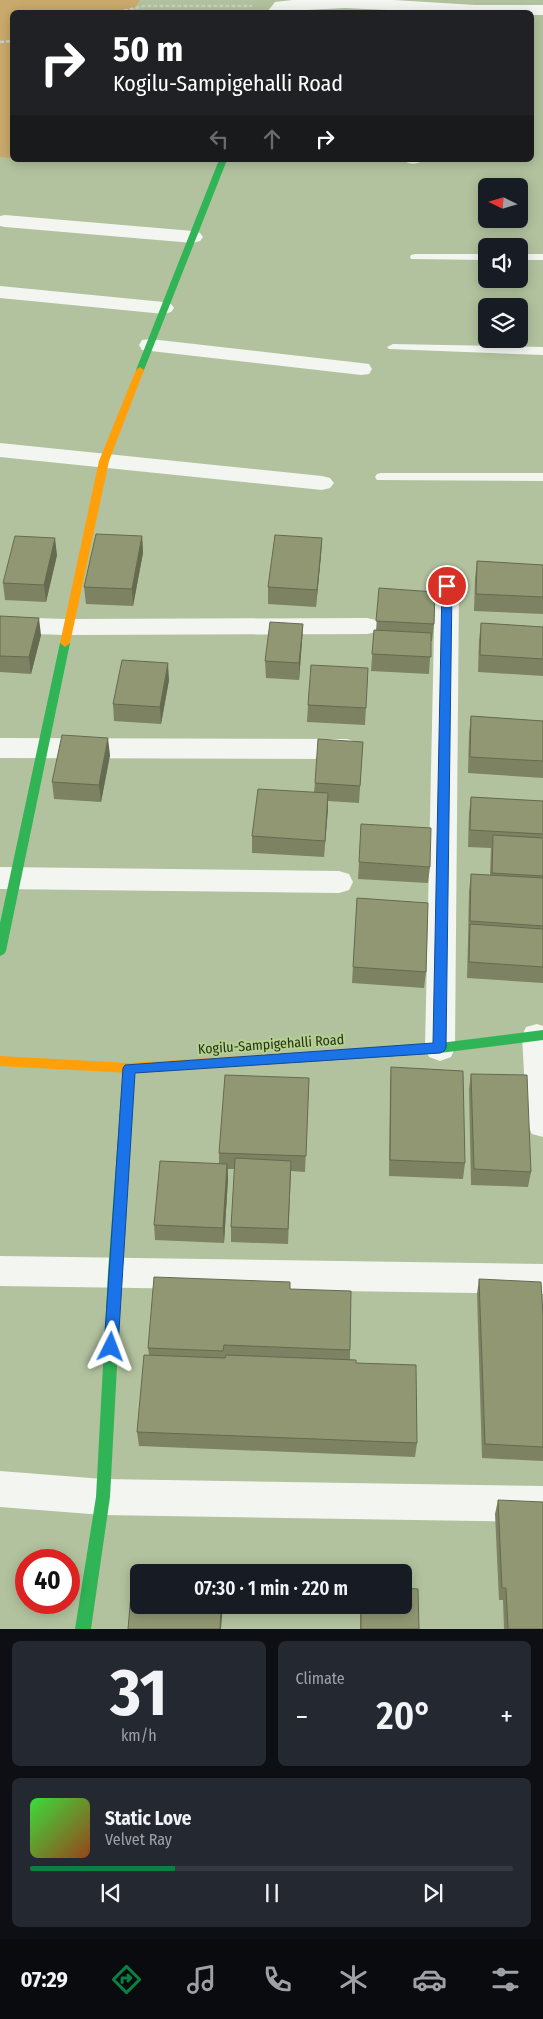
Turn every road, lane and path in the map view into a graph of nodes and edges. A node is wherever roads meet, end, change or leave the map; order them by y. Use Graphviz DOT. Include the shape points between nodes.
graph roads {
  1 [pos="233,9"];
  2 [pos="278,9"];
  3 [pos="127,10"];
  4 [pos="543,10"];
  5 [pos="222,162"];
  6 [pos="6,221"];
  7 [pos="193,237"];
  8 [pos="415,257"];
  9 [pos="478,257"];
  10 [pos="528,257"];
  11 [pos="543,257"];
  12 [pos="0,292"];
  13 [pos="164,308"];
  14 [pos="150,345"];
  15 [pos="393,347"];
  16 [pos="543,351"];
  17 [pos="361,369"];
  18 [pos="0,450"];
  19 [pos="104,461"];
  20 [pos="381,477"];
  21 [pos="543,477"];
  22 [pos="322,483"];
  23 [pos="447,586"];
  24 [pos="0,625"];
  25 [pos="367,626"];
  26 [pos="67,627"];
  27 [pos="0,748"];
  28 [pos="41,748"];
  29 [pos="347,749"];
  30 [pos="7,878"];
  31 [pos="339,882"];
  32 [pos="0,951"];
  33 [pos="540,1035"];
  34 [pos="440,1048"];
  35 [pos="0,1061"];
  36 [pos="129,1068"];
  37 [pos="543,1124"];
  38 [pos="0,1271"];
  39 [pos="115,1272"];
  40 [pos="543,1279"];
  41 [pos="0,1489"];
  42 [pos="103,1497"];
  43 [pos="543,1504"];
  44 [pos="83,1629"];
  1 -- 2 [label="path"];
  1 -- 3 [label="path" via="144,6"];
  2 -- 4 [label="street" via="295,4 378,3 454,10"];
  5 -- 7 [label="street"];
  6 -- 7 [label="street"];
  7 -- 13 [label="street"];
  8 -- 9 [label="lane"];
  10 -- 11 [label="lane"];
  12 -- 13 [label="street"];
  13 -- 14 [label="street"];
  14 -- 17 [label="street"];
  14 -- 19 [label="street"];
  15 -- 16 [label="lane"];
  18 -- 19 [label="street"];
  19 -- 22 [label="street"];
  19 -- 26 [label="street"];
  20 -- 21 [label="lane"];
  23 -- 34 [label="street"];
  24 -- 26 [label="street"];
  25 -- 26 [label="street"];
  26 -- 28 [label="street"];
  27 -- 28 [label="street"];
  28 -- 29 [label="street"];
  28 -- 30 [label="street"];
  30 -- 31 [label="street"];
  30 -- 32 [label="street"];
  33 -- 34 [label="street, Kogilu-Sampigehalli Road"];
  33 -- 37 [label="street"];
  34 -- 36 [label="street, Kogilu-Sampigehalli Road"];
  35 -- 36 [label="street, Kogilu-Sampigehalli Road"];
  36 -- 39 [label="street"];
  38 -- 39 [label="street"];
  39 -- 40 [label="street"];
  39 -- 42 [label="street"];
  41 -- 42 [label="street"];
  42 -- 43 [label="street"];
  42 -- 44 [label="street"];
}
